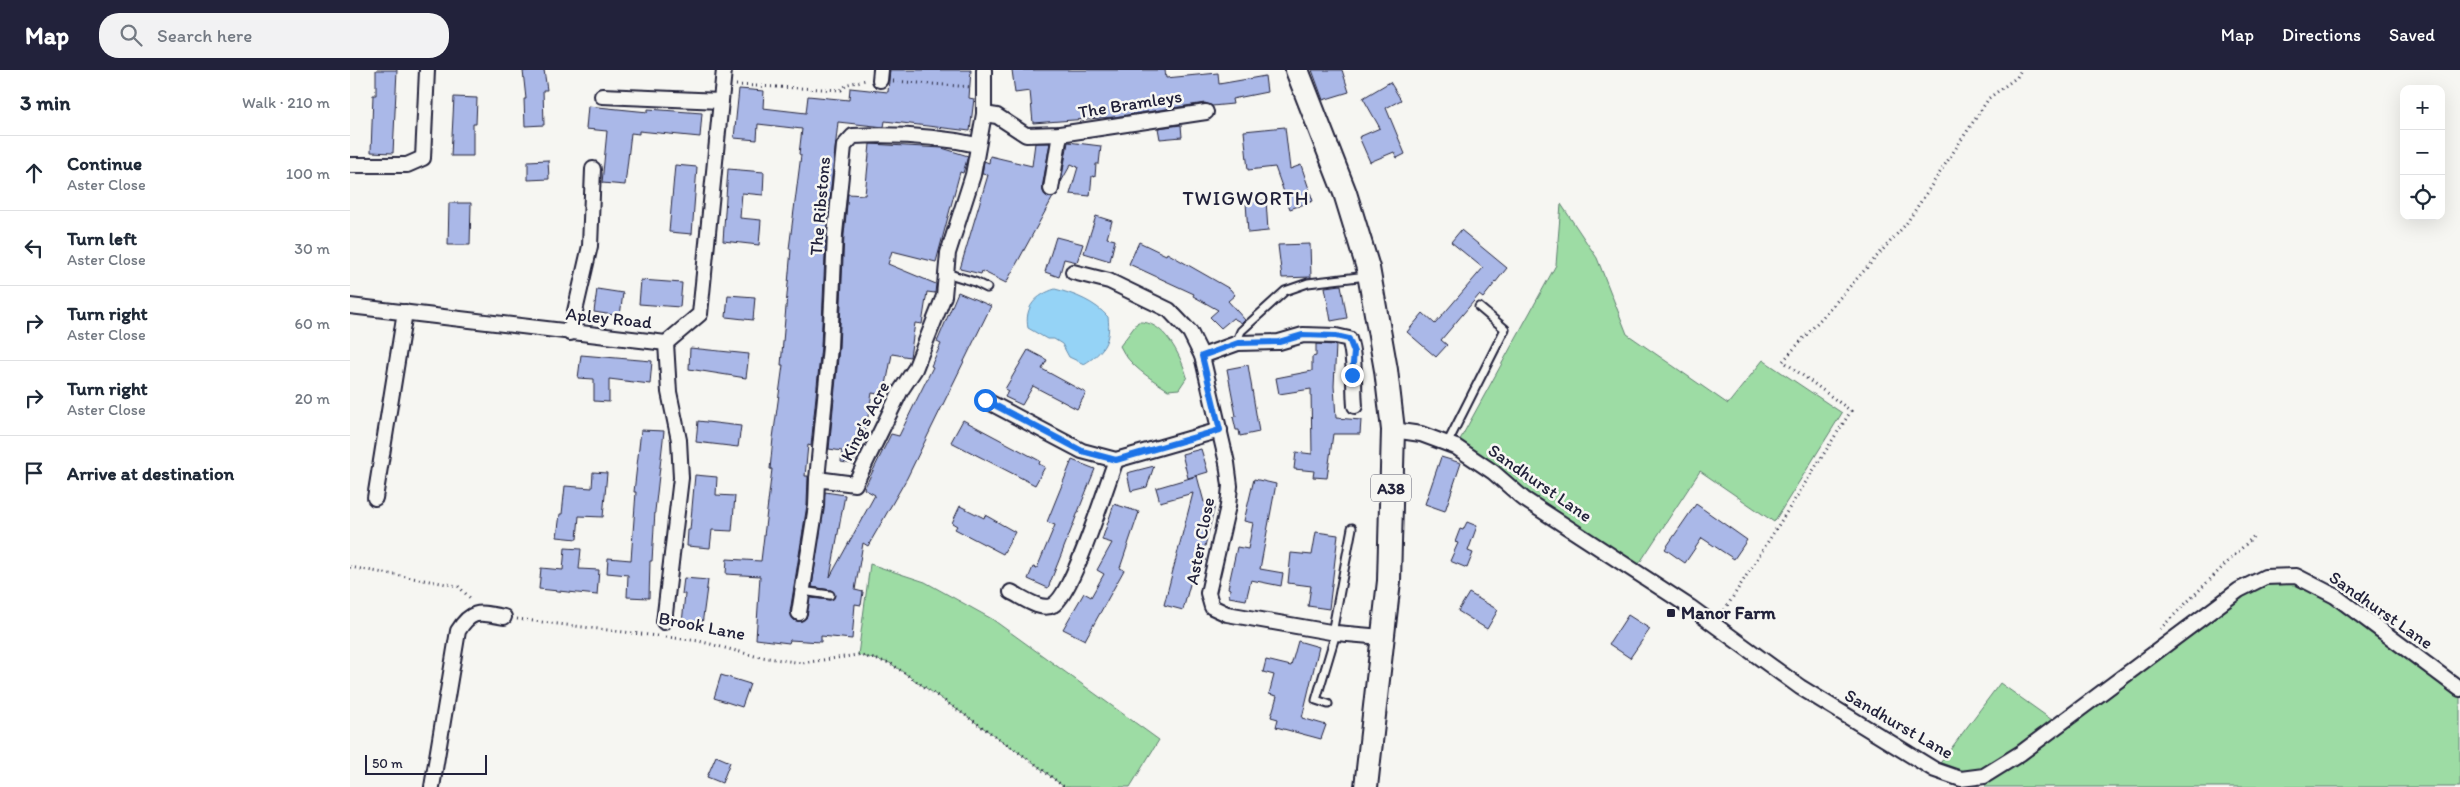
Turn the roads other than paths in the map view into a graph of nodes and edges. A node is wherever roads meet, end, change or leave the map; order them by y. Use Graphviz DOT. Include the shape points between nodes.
graph roads {
  1 [pos="427,70"];
  2 [pos="724,70"];
  3 [pos="984,70"];
  4 [pos="1297,70"];
  5 [pos="602,96"];
  6 [pos="721,101"];
  7 [pos="1206,112"];
  8 [pos="984,114"];
  9 [pos="1060,134"];
  10 [pos="977,145"];
  11 [pos="350,165"];
  12 [pos="593,169"];
  13 [pos="1051,189"];
  14 [pos="946,274"];
  15 [pos="1370,276"];
  16 [pos="1080,277"];
  17 [pos="987,288"];
  18 [pos="350,306"];
  19 [pos="1479,307"];
  20 [pos="405,312"];
  21 [pos="570,333"];
  22 [pos="666,343"];
  23 [pos="1236,343"];
  24 [pos="830,347"];
  25 [pos="1202,356"];
  26 [pos="985,400"];
  27 [pos="1355,406"];
  28 [pos="1220,430"];
  29 [pos="1393,430"];
  30 [pos="1448,442"];
  31 [pos="1116,460"];
  32 [pos="817,479"];
  33 [pos="375,498"];
  34 [pos="1352,528"];
  35 [pos="802,591"];
  36 [pos="1011,592"];
  37 [pos="830,595"];
  38 [pos="799,613"];
  39 [pos="504,617"];
  40 [pos="664,622"];
  41 [pos="1334,633"];
  42 [pos="1382,637"];
  43 [pos="2460,689"];
  44 [pos="1328,704"];
  45 [pos="432,787"];
  46 [pos="1366,787"];
  1 -- 11 [label="street" via="423,158 406,165"];
  2 -- 6 [label="street, Apley Road"];
  3 -- 8 [label="street"];
  4 -- 15 [label="main road, A38" via="1345,193"];
  5 -- 6 [label="street"];
  6 -- 22 [label="street, Apley Road" via="700,314"];
  7 -- 9 [label="street, The Bramleys"];
  8 -- 9 [label="street, The Bramleys" via="997,116 1026,135"];
  8 -- 10 [label="street"];
  9 -- 13 [label="street, The Bramleys"];
  10 -- 14 [label="street" via="973,175 948,253"];
  10 -- 24 [label="street, The Ribstons" via="943,137 878,135 854,136 844,146 835,234"];
  12 -- 21 [label="street" via="590,246"];
  14 -- 17 [label="lane"];
  14 -- 32 [label="street, King's Acre" via="944,296 915,369 901,390 855,484"];
  15 -- 23 [label="lane" via="1308,283 1285,291 1241,331"];
  15 -- 29 [label="main road, A38"];
  16 -- 25 [label="street, Aster Close" via="1109,281 1169,310 1190,332"];
  18 -- 20 [label="street, Apley Road"];
  19 -- 30 [label="lane" via="1505,329"];
  20 -- 21 [label="street, Apley Road"];
  20 -- 33 [label="street"];
  21 -- 22 [label="street, Apley Road"];
  22 -- 40 [label="street" via="681,478"];
  23 -- 25 [label="street"];
  23 -- 27 [label="street" via="1279,342 1303,335 1349,339 1354,352"];
  24 -- 32 [label="street, King's Acre"];
  25 -- 28 [label="street, Aster Close"];
  26 -- 31 [label="street" via="1082,451"];
  28 -- 31 [label="street"];
  28 -- 41 [label="street, Aster Close" via="1230,486 1209,601 1220,612"];
  29 -- 30 [label="street, Sandhurst Lane"];
  29 -- 42 [label="main road, A38" via="1389,581"];
  30 -- 43 [label="street, Sandhurst Lane" via="1493,472 1524,500 1715,625 1800,687 1936,770 1961,779 1984,776 2021,753 2239,590 2265,577 2296,576 2335,596"];
  31 -- 36 [label="street" via="1077,566 1061,598 1053,606 1044,607"];
  32 -- 35 [label="street, King's Acre" via="816,506"];
  34 -- 41 [label="lane"];
  35 -- 37 [label="lane"];
  35 -- 38 [label="street, King's Acre"];
  39 -- 45 [label="street" via="478,612 466,618 458,631"];
  41 -- 42 [label="street, Aster Close"];
  41 -- 44 [label="lane" via="1316,700"];
  42 -- 46 [label="main road, A38"];
}
